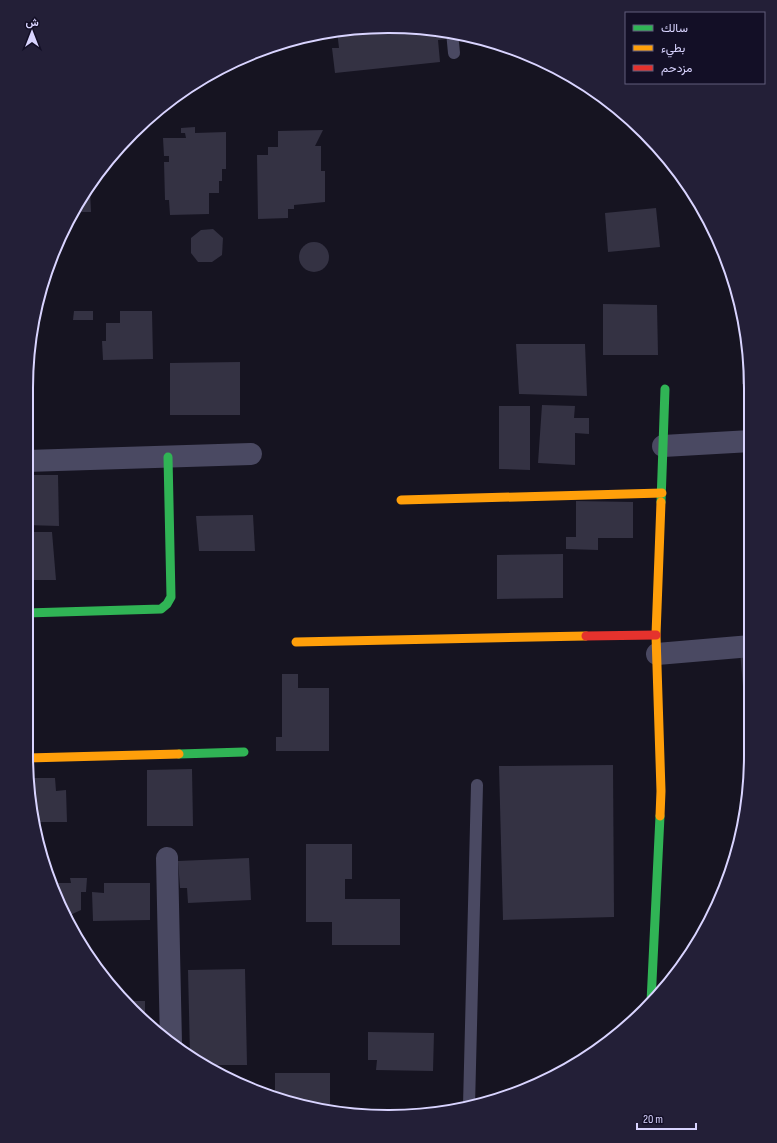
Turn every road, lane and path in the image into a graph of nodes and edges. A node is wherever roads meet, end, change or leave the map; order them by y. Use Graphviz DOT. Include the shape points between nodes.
graph roads {
  1 [pos="453,39"];
  2 [pos="454,52"];
  3 [pos="664,389"];
  4 [pos="744,441"];
  5 [pos="663,446"];
  6 [pos="251,454"];
  7 [pos="168,457"];
  8 [pos="33,461"];
  9 [pos="662,493"];
  10 [pos="401,500"];
  11 [pos="33,613"];
  12 [pos="296,642"];
  13 [pos="657,644"];
  14 [pos="744,646"];
  15 [pos="244,752"];
  16 [pos="33,758"];
  17 [pos="477,785"];
  18 [pos="167,858"];
  19 [pos="651,994"];
  20 [pos="171,1036"];
  21 [pos="469,1101"];
  1 -- 2 [label="lane"];
  3 -- 5 [label="street"];
  4 -- 5 [label="street"];
  5 -- 9 [label="street"];
  6 -- 7 [label="street"];
  7 -- 8 [label="street"];
  7 -- 11 [label="street" via="171,597 167,604 161,609"];
  9 -- 10 [label="street"];
  9 -- 13 [label="street"];
  12 -- 13 [label="street"];
  13 -- 14 [label="street"];
  13 -- 19 [label="street" via="661,791"];
  15 -- 16 [label="street"];
  17 -- 21 [label="lane"];
  18 -- 20 [label="street"];
}
